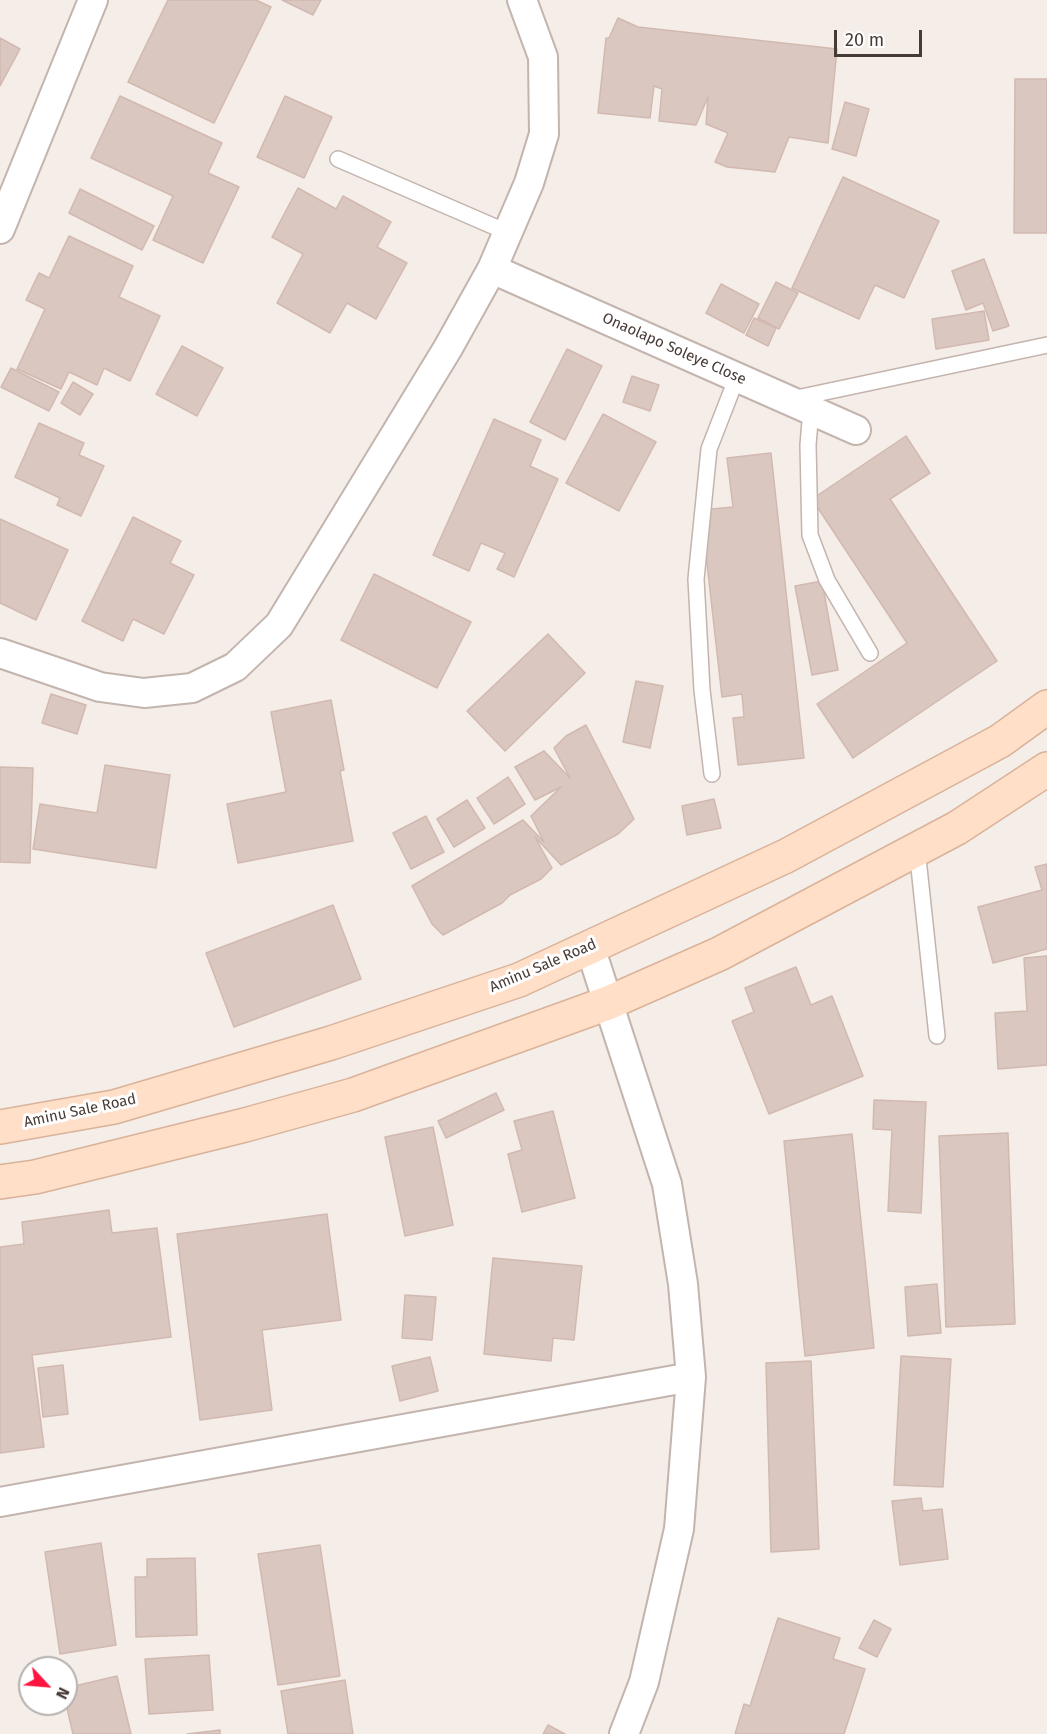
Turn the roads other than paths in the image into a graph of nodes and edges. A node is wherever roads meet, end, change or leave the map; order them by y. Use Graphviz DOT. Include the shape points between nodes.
graph roads {
  1 [pos="93,0"];
  2 [pos="522,0"];
  3 [pos="338,159"];
  4 [pos="1,225"];
  5 [pos="509,233"];
  6 [pos="492,269"];
  7 [pos="1047,345"];
  8 [pos="737,377"];
  9 [pos="800,404"];
  10 [pos="856,430"];
  11 [pos="0,653"];
  12 [pos="870,653"];
  13 [pos="1047,707"];
  14 [pos="1047,769"];
  15 [pos="712,774"];
  16 [pos="917,849"];
  17 [pos="590,947"];
  18 [pos="608,1003"];
  19 [pos="937,1036"];
  20 [pos="0,1127"];
  21 [pos="0,1182"];
  22 [pos="691,1377"];
  23 [pos="0,1502"];
  24 [pos="624,1734"];
  1 -- 4 [label="street"];
  2 -- 5 [label="street" via="543,57 543,134"];
  3 -- 5 [label="lane"];
  5 -- 6 [label="street"];
  6 -- 8 [label="street, Onaolapo Soleye Close"];
  6 -- 11 [label="street" via="279,625 235,667 192,688 144,693 100,687"];
  7 -- 9 [label="lane"];
  8 -- 9 [label="street, Onaolapo Soleye Close"];
  8 -- 15 [label="lane" via="709,449 696,579 702,690"];
  9 -- 10 [label="street, Onaolapo Soleye Close"];
  9 -- 12 [label="lane" via="808,445 810,536 827,580"];
  13 -- 17 [label="street, Aminu Sale Road" via="1000,741 786,856"];
  14 -- 16 [label="street" via="957,828"];
  16 -- 18 [label="street" via="719,954"];
  16 -- 19 [label="lane"];
  17 -- 18 [label="street"];
  17 -- 20 [label="street, Aminu Sale Road" via="519,980 332,1043 114,1107"];
  18 -- 21 [label="street" via="353,1095 35,1177"];
  18 -- 22 [label="street" via="667,1184 683,1284"];
  22 -- 23 [label="street"];
  22 -- 24 [label="street" via="679,1529 644,1682"];
}
